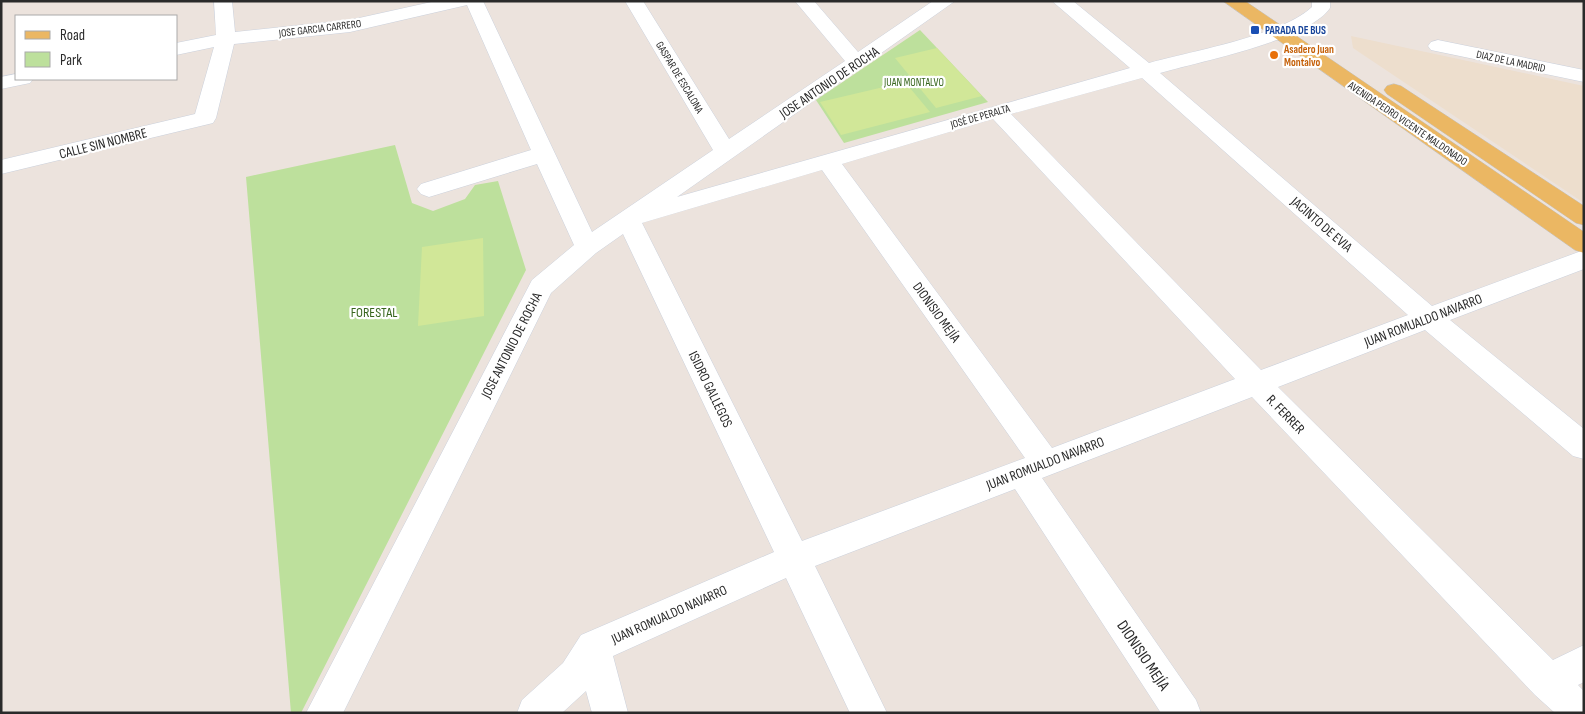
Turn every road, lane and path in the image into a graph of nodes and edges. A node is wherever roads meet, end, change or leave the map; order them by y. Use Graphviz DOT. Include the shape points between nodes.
graph roads {
  1 [pos="223,1"];
  2 [pos="462,1"];
  3 [pos="474,1"];
  4 [pos="634,1"];
  5 [pos="804,1"];
  6 [pos="946,1"];
  7 [pos="1061,1"];
  8 [pos="1232,1"];
  9 [pos="1261,1"];
  10 [pos="1322,1"];
  11 [pos="1288,30"];
  12 [pos="226,39"];
  13 [pos="1438,46"];
  14 [pos="178,49"];
  15 [pos="857,63"];
  16 [pos="1145,70"];
  17 [pos="1584,76"];
  18 [pos="18,80"];
  19 [pos="1,83"];
  20 [pos="996,111"];
  21 [pos="726,153"];
  22 [pos="544,154"];
  23 [pos="828,160"];
  24 [pos="1,167"];
  25 [pos="429,189"];
  26 [pos="1584,217"];
  27 [pos="628,219"];
  28 [pos="1584,244"];
  29 [pos="587,247"];
  30 [pos="1584,259"];
  31 [pos="1429,318"];
  32 [pos="1256,383"];
  33 [pos="1584,447"];
  34 [pos="1033,468"];
  35 [pos="794,559"];
  36 [pos="592,648"];
  37 [pos="1584,662"];
  38 [pos="1548,682"];
  39 [pos="324,713"];
  40 [pos="534,713"];
  41 [pos="610,713"];
  42 [pos="869,713"];
  43 [pos="1183,713"];
  44 [pos="1580,713"];
  1 -- 12 [label="street"];
  2 -- 12 [label="street, JOSE GARCIA CARRERO" via="350,26"];
  3 -- 22 [label="street"];
  4 -- 21 [label="street, GASPAR DE ESCALONA"];
  5 -- 15 [label="street"];
  6 -- 15 [label="street, JOSE ANTONIO DE ROCHA"];
  7 -- 16 [label="street, JACINTO DE EVIA"];
  8 -- 11 [label="main road, AVENIDA PEDRO VICENTE MALDONADO"];
  9 -- 11 [label="main road, AVENIDA PEDRO VICENTE MALDONADO"];
  10 -- 11 [label="street, JOSÉ DE PERALTA" via="1322,8 1312,18"];
  11 -- 16 [label="street, JOSÉ DE PERALTA"];
  11 -- 26 [label="main road, AVENIDA PEDRO VICENTE MALDONADO"];
  11 -- 28 [label="main road, AVENIDA PEDRO VICENTE MALDONADO"];
  12 -- 14 [label="street, JOSE GARCIA CARRERO"];
  12 -- 24 [label="street, CALLE SIN NOMBRE" via="205,118"];
  13 -- 17 [label="street, DIAZ DE LA MADRID"];
  15 -- 21 [label="street, JOSE ANTONIO DE ROCHA"];
  16 -- 20 [label="street, JOSÉ DE PERALTA"];
  16 -- 31 [label="street, JACINTO DE EVIA"];
  18 -- 19 [label="street"];
  20 -- 23 [label="street, JOSÉ DE PERALTA"];
  20 -- 32 [label="street, R. FERRER"];
  21 -- 27 [label="street, JOSE ANTONIO DE ROCHA"];
  22 -- 25 [label="street"];
  22 -- 29 [label="street"];
  23 -- 27 [label="street, JOSÉ DE PERALTA"];
  23 -- 34 [label="street, DIONISIO MEJÍA"];
  27 -- 29 [label="street, JOSE ANTONIO DE ROCHA"];
  27 -- 35 [label="street, ISIDRO GALLEGOS"];
  29 -- 39 [label="street, JOSE ANTONIO DE ROCHA" via="541,286"];
  30 -- 31 [label="street, JUAN ROMUALDO NAVARRO"];
  31 -- 32 [label="street, JUAN ROMUALDO NAVARRO"];
  31 -- 33 [label="street, JACINTO DE EVIA"];
  32 -- 34 [label="street, JUAN ROMUALDO NAVARRO"];
  32 -- 38 [label="street, R. FERRER"];
  34 -- 35 [label="street, JUAN ROMUALDO NAVARRO"];
  34 -- 43 [label="street, DIONISIO MEJÍA"];
  35 -- 36 [label="street, JUAN ROMUALDO NAVARRO"];
  35 -- 42 [label="street, ISIDRO GALLEGOS"];
  36 -- 40 [label="street" via="576,676"];
  36 -- 41 [label="street"];
  37 -- 38 [label="street"];
  38 -- 44 [label="street, R. FERRER"];
}
